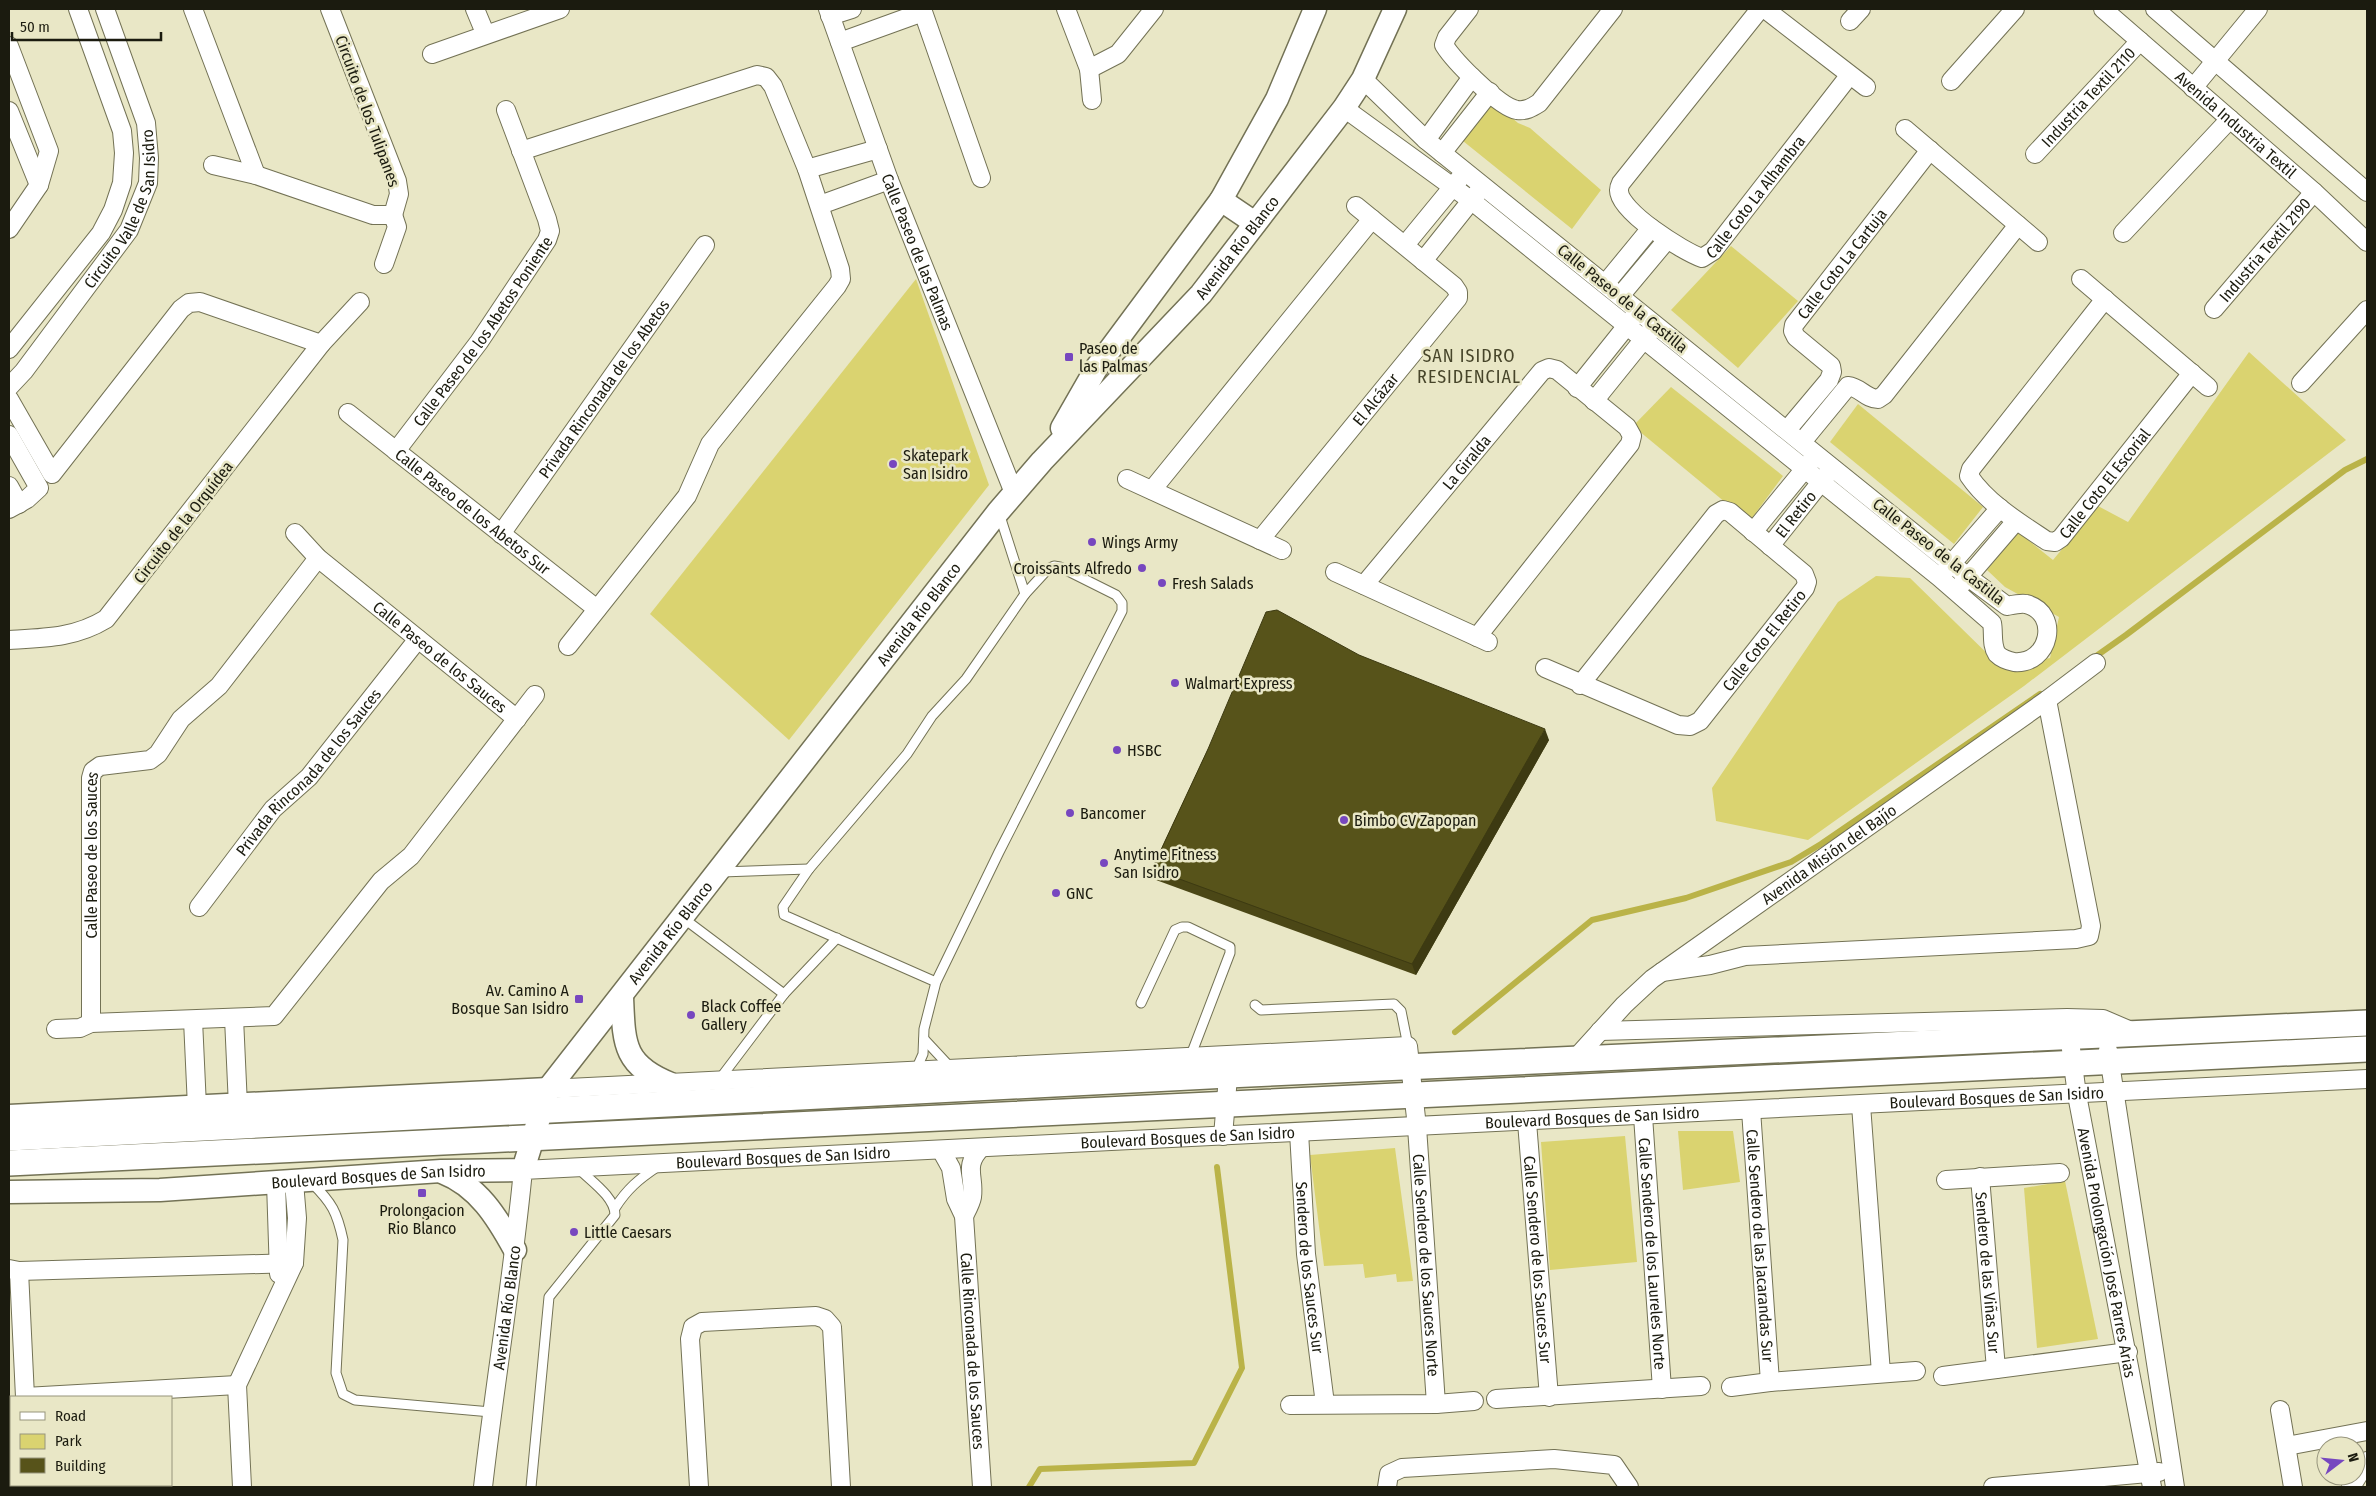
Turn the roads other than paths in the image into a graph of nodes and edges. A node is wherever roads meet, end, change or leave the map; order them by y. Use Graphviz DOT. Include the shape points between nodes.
graph roads {
  1 [pos="78,9"];
  2 [pos="105,9"];
  3 [pos="193,9"];
  4 [pos="330,9"];
  5 [pos="475,9"];
  6 [pos="560,9"];
  7 [pos="852,9"];
  8 [pos="1066,9"];
  9 [pos="1154,9"];
  10 [pos="1315,9"];
  11 [pos="1395,9"];
  12 [pos="1470,9"];
  13 [pos="1613,9"];
  14 [pos="1760,9"];
  15 [pos="1765,9"];
  16 [pos="2015,9"];
  17 [pos="2103,9"];
  18 [pos="2155,9"];
  19 [pos="2258,9"];
  20 [pos="922,10"];
  21 [pos="829,12"];
  22 [pos="485,34"];
  23 [pos="2140,41"];
  24 [pos="840,42"];
  25 [pos="9,46"];
  26 [pos="432,54"];
  27 [pos="2214,60"];
  28 [pos="1090,69"];
  29 [pos="1850,76"];
  30 [pos="1472,77"];
  31 [pos="1363,79"];
  32 [pos="1950,81"];
  33 [pos="1866,87"];
  34 [pos="2193,88"];
  35 [pos="1490,92"];
  36 [pos="1092,100"];
  37 [pos="1344,108"];
  38 [pos="506,110"];
  39 [pos="9,111"];
  40 [pos="2230,119"];
  41 [pos="1905,129"];
  42 [pos="1426,140"];
  43 [pos="878,149"];
  44 [pos="1930,150"];
  45 [pos="521,151"];
  46 [pos="1442,153"];
  47 [pos="2035,154"];
  48 [pos="213,166"];
  49 [pos="808,169"];
  50 [pos="1466,172"];
  51 [pos="256,175"];
  52 [pos="981,178"];
  53 [pos="889,180"];
  54 [pos="39,185"];
  55 [pos="1483,186"];
  56 [pos="1452,187"];
  57 [pos="2314,192"];
  58 [pos="2367,192"];
  59 [pos="1221,200"];
  60 [pos="1472,201"];
  61 [pos="820,205"];
  62 [pos="1356,206"];
  63 [pos="393,215"];
  64 [pos="1372,219"];
  65 [pos="1255,223"];
  66 [pos="2018,225"];
  67 [pos="1650,228"];
  68 [pos="9,229"];
  69 [pos="2122,233"];
  70 [pos="1666,241"];
  71 [pos="2038,242"];
  72 [pos="2367,242"];
  73 [pos="705,245"];
  74 [pos="1404,245"];
  75 [pos="89,249"];
  76 [pos="1423,261"];
  77 [pos="105,262"];
  78 [pos="384,264"];
  79 [pos="2082,279"];
  80 [pos="1605,284"];
  81 [pos="1620,296"];
  82 [pos="2105,299"];
  83 [pos="360,302"];
  84 [pos="2214,309"];
  85 [pos="2367,310"];
  86 [pos="1640,312"];
  87 [pos="1655,324"];
  88 [pos="1626,326"];
  89 [pos="1644,338"];
  90 [pos="321,344"];
  91 [pos="9,349"];
  92 [pos="2192,373"];
  93 [pos="2301,383"];
  94 [pos="9,387"];
  95 [pos="2208,387"];
  96 [pos="1577,388"];
  97 [pos="9,399"];
  98 [pos="1594,401"];
  99 [pos="348,413"];
  100 [pos="1787,430"];
  101 [pos="9,435"];
  102 [pos="1802,442"];
  103 [pos="396,451"];
  104 [pos="1818,454"];
  105 [pos="1042,461"];
  106 [pos="1833,467"];
  107 [pos="1804,469"];
  108 [pos="1127,479"];
  109 [pos="1821,481"];
  110 [pos="9,486"];
  111 [pos="1152,490"];
  112 [pos="1014,493"];
  113 [pos="14,506"];
  114 [pos="2000,508"];
  115 [pos="998,512"];
  116 [pos="2016,521"];
  117 [pos="1753,532"];
  118 [pos="295,533"];
  119 [pos="501,534"];
  120 [pos="1260,540"];
  121 [pos="1770,546"];
  122 [pos="1282,550"];
  123 [pos="318,558"];
  124 [pos="1954,563"];
  125 [pos="1335,572"];
  126 [pos="1938,577"];
  127 [pos="1968,577"];
  128 [pos="1364,585"];
  129 [pos="1955,592"];
  130 [pos="1025,594"];
  131 [pos="597,609"];
  132 [pos="418,639"];
  133 [pos="9,640"];
  134 [pos="568,646"];
  135 [pos="2096,663"];
  136 [pos="1545,668"];
  137 [pos="1580,685"];
  138 [pos="535,695"];
  139 [pos="2047,700"];
  140 [pos="517,719"];
  141 [pos="809,869"];
  142 [pos="719,872"];
  143 [pos="199,907"];
  144 [pos="683,918"];
  145 [pos="837,938"];
  146 [pos="1662,972"];
  147 [pos="936,982"];
  148 [pos="784,994"];
  149 [pos="622,996"];
  150 [pos="1141,1003"];
  151 [pos="1254,1005"];
  152 [pos="234,1018"];
  153 [pos="193,1020"];
  154 [pos="91,1023"];
  155 [pos="2367,1023"];
  156 [pos="2105,1027"];
  157 [pos="56,1028"];
  158 [pos="2068,1028"];
  159 [pos="1600,1031"];
  160 [pos="924,1039"];
  161 [pos="2367,1049"];
  162 [pos="1191,1056"];
  163 [pos="1409,1057"];
  164 [pos="1574,1060"];
  165 [pos="2110,1062"];
  166 [pos="1229,1064"];
  167 [pos="2073,1064"];
  168 [pos="951,1068"];
  169 [pos="915,1072"];
  170 [pos="2367,1079"];
  171 [pos="718,1081"];
  172 [pos="672,1084"];
  173 [pos="2115,1092"];
  174 [pos="2077,1094"];
  175 [pos="1413,1096"];
  176 [pos="544,1101"];
  177 [pos="1226,1105"];
  178 [pos="1861,1105"];
  179 [pos="238,1106"];
  180 [pos="196,1107"];
  181 [pos="1751,1110"];
  182 [pos="9,1116"];
  183 [pos="1644,1116"];
  184 [pos="1528,1122"];
  185 [pos="1417,1127"];
  186 [pos="1299,1132"];
  187 [pos="1224,1136"];
  188 [pos="9,1138"];
  189 [pos="533,1140"];
  190 [pos="981,1148"];
  191 [pos="941,1150"];
  192 [pos="9,1164"];
  193 [pos="663,1164"];
  194 [pos="579,1168"];
  195 [pos="523,1170"];
  196 [pos="441,1172"];
  197 [pos="2060,1173"];
  198 [pos="1980,1177"];
  199 [pos="1946,1180"];
  200 [pos="294,1182"];
  201 [pos="9,1192"];
  202 [pos="615,1208"];
  203 [pos="964,1216"];
  204 [pos="515,1250"];
  205 [pos="286,1263"];
  206 [pos="14,1270"];
  207 [pos="2128,1352"];
  208 [pos="1996,1369"];
  209 [pos="1916,1371"];
  210 [pos="1881,1374"];
  211 [pos="1942,1376"];
  212 [pos="1770,1382"];
  213 [pos="237,1386"];
  214 [pos="1701,1386"];
  215 [pos="1731,1387"];
  216 [pos="1662,1389"];
  217 [pos="26,1396"];
  218 [pos="45,1396"];
  219 [pos="1548,1397"];
  220 [pos="1496,1399"];
  221 [pos="1474,1401"];
  222 [pos="1290,1404"];
  223 [pos="1325,1404"];
  224 [pos="1436,1404"];
  225 [pos="2280,1410"];
  226 [pos="491,1412"];
  227 [pos="2367,1432"];
  228 [pos="2287,1446"];
  229 [pos="2367,1460"];
  230 [pos="2174,1479"];
  231 [pos="2151,1480"];
  232 [pos="1388,1481"];
  233 [pos="2020,1486"];
  234 [pos="242,1487"];
  235 [pos="483,1487"];
  236 [pos="531,1487"];
  237 [pos="699,1487"];
  238 [pos="840,1487"];
  239 [pos="982,1487"];
  240 [pos="1629,1487"];
  241 [pos="1993,1487"];
  242 [pos="2293,1487"];
  243 [pos="2351,1487"];
  1 -- 75 [label="street, Circuito Valle de San Isidro" via="122,131 124,153 122,183 113,210"];
  2 -- 77 [label="street, Circuito Valle de San Isidro" via="146,124 149,158 148,182 129,230"];
  3 -- 51 [label="street"];
  4 -- 63 [label="street, Circuito de los Tulipanes" via="396,182 398,194"];
  5 -- 22 [label="street"];
  6 -- 22 [label="street"];
  7 -- 21 [label="street"];
  8 -- 28 [label="street"];
  9 -- 28 [label="street" via="1118,54"];
  10 -- 59 [label="street, Avenida Río Blanco" via="1276,99"];
  11 -- 31 [label="street, Avenida Río Blanco"];
  12 -- 30 [label="street" via="1446,37 1444,45"];
  13 -- 35 [label="street" via="1539,103 1527,110 1515,110"];
  14 -- 67 [label="street, Calle Coto La Alhambra" via="1621,183 1618,192 1623,202"];
  15 -- 29 [label="street"];
  16 -- 32 [label="street"];
  17 -- 23 [label="street, Avenida Industria Textil"];
  18 -- 27 [label="street"];
  19 -- 27 [label="street"];
  20 -- 24 [label="street"];
  20 -- 52 [label="street"];
  21 -- 24 [label="street, Calle Paseo de las Palmas"];
  22 -- 26 [label="street"];
  23 -- 34 [label="street, Avenida Industria Textil"];
  23 -- 47 [label="street, Industria Textil 2110"];
  24 -- 43 [label="street, Calle Paseo de las Palmas"];
  25 -- 54 [label="street" via="49,151"];
  27 -- 34 [label="street"];
  27 -- 58 [label="street"];
  28 -- 36 [label="street"];
  29 -- 33 [label="street"];
  29 -- 70 [label="street, Calle Coto La Alhambra" via="1713,250 1702,258"];
  30 -- 35 [label="street"];
  30 -- 42 [label="street"];
  31 -- 37 [label="street, Avenida Río Blanco"];
  31 -- 42 [label="street, Calle Paseo de la Castilla"];
  34 -- 40 [label="street, Avenida Industria Textil"];
  35 -- 46 [label="street"];
  37 -- 56 [label="street, Calle Paseo de la Castilla"];
  37 -- 65 [label="street, Avenida Río Blanco"];
  38 -- 45 [label="street, Calle Paseo de los Abetos Poniente"];
  39 -- 54 [label="street"];
  40 -- 57 [label="street, Avenida Industria Textil"];
  40 -- 69 [label="street"];
  41 -- 44 [label="street"];
  42 -- 46 [label="street, Calle Paseo de la Castilla"];
  43 -- 49 [label="street"];
  43 -- 53 [label="street, Calle Paseo de las Palmas"];
  44 -- 66 [label="street"];
  44 -- 100 [label="street, Calle Coto La Cartuja" via="1794,325 1796,337 1830,366 1832,372 1829,380"];
  45 -- 49 [label="street" via="757,75 766,77 773,86"];
  45 -- 103 [label="street, Calle Paseo de los Abetos Poniente" via="547,219 550,231 547,240 479,342"];
  46 -- 50 [label="street, Calle Paseo de la Castilla"];
  48 -- 51 [label="street"];
  49 -- 61 [label="street"];
  50 -- 55 [label="street, Calle Paseo de la Castilla"];
  50 -- 56 [label="street"];
  51 -- 63 [label="street" via="373,215"];
  53 -- 61 [label="street"];
  53 -- 112 [label="street, Calle Paseo de las Palmas"];
  54 -- 68 [label="street"];
  55 -- 60 [label="street"];
  55 -- 80 [label="street, Calle Paseo de la Castilla"];
  56 -- 60 [label="street, Calle Paseo de la Castilla"];
  56 -- 74 [label="street"];
  57 -- 72 [label="street, Avenida Industria Textil"];
  57 -- 84 [label="street, Industria Textil 2190"];
  59 -- 65 [label="street"];
  59 -- 105 [label="street, Avenida Río Blanco" via="1096,367"];
  60 -- 76 [label="street"];
  60 -- 88 [label="street, Calle Paseo de la Castilla"];
  61 -- 131 [label="street" via="841,279 710,444 686,496"];
  62 -- 64 [label="street, El Alcázar"];
  63 -- 78 [label="street, Circuito de los Tulipanes" via="397,227"];
  64 -- 74 [label="street, El Alcázar"];
  64 -- 111 [label="street"];
  65 -- 105 [label="street, Avenida Río Blanco" via="1201,294"];
  66 -- 71 [label="street"];
  66 -- 102 [label="street" via="1884,395 1878,400 1872,399 1854,386 1848,386"];
  67 -- 70 [label="street, Calle Coto La Alhambra"];
  67 -- 80 [label="street"];
  70 -- 81 [label="street"];
  73 -- 119 [label="street, Privada Rinconada de los Abetos"];
  74 -- 76 [label="street, El Alcázar"];
  75 -- 77 [label="street"];
  75 -- 91 [label="street, Circuito Valle de San Isidro"];
  76 -- 120 [label="street, El Alcázar" via="1454,286 1458,298"];
  77 -- 94 [label="street, Circuito Valle de San Isidro"];
  79 -- 82 [label="street"];
  80 -- 81 [label="street, Calle Paseo de la Castilla"];
  81 -- 86 [label="street, Calle Paseo de la Castilla"];
  82 -- 92 [label="street"];
  82 -- 114 [label="street, Calle Coto El Escorial" via="1972,469 1969,476 1973,482"];
  83 -- 90 [label="street, Circuito de la Orquídea"];
  85 -- 93 [label="street"];
  86 -- 87 [label="street, Calle Paseo de la Castilla"];
  86 -- 88 [label="street"];
  87 -- 89 [label="street"];
  87 -- 100 [label="street, Calle Paseo de la Castilla"];
  88 -- 89 [label="street, Calle Paseo de la Castilla"];
  88 -- 96 [label="street"];
  89 -- 98 [label="street"];
  89 -- 107 [label="street, Calle Paseo de la Castilla"];
  90 -- 97 [label="street" via="200,302 190,303 181,309 52,474"];
  90 -- 133 [label="street, Circuito de la Orquídea" via="106,618 77,633"];
  92 -- 95 [label="street"];
  92 -- 116 [label="street, Calle Coto El Escorial" via="2062,538 2055,542 2047,541"];
  96 -- 98 [label="street, La Giralda"];
  96 -- 128 [label="street, La Giralda" via="1556,370 1542,371"];
  98 -- 128 [label="street, La Giralda" via="1627,427 1632,436 1630,444 1482,640"];
  99 -- 103 [label="street, Calle Paseo de los Abetos Sur"];
  100 -- 102 [label="street, Calle Paseo de la Castilla"];
  101 -- 113 [label="street" via="39,488"];
  102 -- 104 [label="street, Calle Paseo de la Castilla"];
  103 -- 119 [label="street, Calle Paseo de los Abetos Sur"];
  104 -- 106 [label="street, Calle Paseo de la Castilla"];
  104 -- 107 [label="street, El Retiro"];
  105 -- 112 [label="street, Avenida Río Blanco"];
  106 -- 109 [label="street, El Retiro"];
  106 -- 124 [label="street, Calle Paseo de la Castilla"];
  107 -- 109 [label="street, Calle Paseo de la Castilla"];
  107 -- 117 [label="street, El Retiro"];
  108 -- 111 [label="street"];
  109 -- 121 [label="street, El Retiro"];
  109 -- 126 [label="street, Calle Paseo de la Castilla"];
  110 -- 113 [label="street"];
  111 -- 120 [label="street"];
  112 -- 115 [label="street, Avenida Río Blanco"];
  114 -- 116 [label="street, Calle Coto El Escorial"];
  114 -- 124 [label="street"];
  115 -- 130 [label="lane"];
  115 -- 142 [label="street, Avenida Río Blanco"];
  116 -- 127 [label="street"];
  117 -- 121 [label="street, Calle Coto El Retiro"];
  117 -- 137 [label="street, Calle Coto El Retiro" via="1730,512 1723,510 1716,514"];
  118 -- 123 [label="street, Calle Paseo de los Sauces"];
  119 -- 131 [label="street, Calle Paseo de los Abetos Sur"];
  120 -- 122 [label="street"];
  121 -- 137 [label="street, Calle Coto El Retiro" via="1804,574 1805,588 1700,721 1690,726 1678,725"];
  123 -- 132 [label="street, Calle Paseo de los Sauces"];
  123 -- 154 [label="street, Calle Paseo de los Sauces" via="219,686 181,719 158,754 150,760 100,766 93,771"];
  124 -- 126 [label="street"];
  124 -- 127 [label="street, Calle Paseo de la Castilla"];
  125 -- 128 [label="street, La Giralda"];
  126 -- 129 [label="street, Calle Paseo de la Castilla"];
  127 -- 129 [label="street"];
  127 -- 129 [label="street, Calle Paseo de la Castilla" via="2007,606 2025,604 2039,610 2048,625 2048,640 2040,654 2027,661 2016,662 1998,654 1993,643 1992,623"];
  130 -- 141 [label="lane" via="966,679 932,716 907,754"];
  130 -- 147 [label="lane" via="1048,569 1060,567 1116,595 1122,603 1122,611"];
  131 -- 134 [label="street"];
  132 -- 140 [label="street, Calle Paseo de los Sauces"];
  132 -- 143 [label="street, Privada Rinconada de los Sauces" via="310,778 273,809"];
  135 -- 139 [label="street, Avenida Misión del Bajío"];
  136 -- 137 [label="street, Calle Coto El Retiro"];
  138 -- 140 [label="street, Calle Paseo de los Sauces"];
  139 -- 146 [label="street, Avenida Misión del Bajío"];
  139 -- 146 [label="street" via="2091,926 2089,936 1745,956"];
  140 -- 152 [label="street, Calle Paseo de los Sauces" via="411,856 381,882 274,1016"];
  141 -- 142 [label="lane"];
  141 -- 145 [label="lane" via="784,907 784,915"];
  142 -- 144 [label="street, Avenida Río Blanco"];
  144 -- 148 [label="lane"];
  144 -- 149 [label="street, Avenida Río Blanco"];
  145 -- 147 [label="lane"];
  145 -- 148 [label="lane"];
  146 -- 159 [label="street, Avenida Misión del Bajío"];
  147 -- 160 [label="lane"];
  148 -- 171 [label="lane"];
  149 -- 172 [label="street" via="623,1030 633,1060 642,1070"];
  149 -- 176 [label="street, Avenida Río Blanco"];
  150 -- 162 [label="lane" via="1175,930 1188,927 1230,948"];
  151 -- 163 [label="lane" via="1261,1010 1394,1004 1401,1011"];
  152 -- 153 [label="street, Calle Paseo de los Sauces"];
  152 -- 179 [label="street"];
  153 -- 154 [label="street, Calle Paseo de los Sauces"];
  153 -- 180 [label="street"];
  154 -- 157 [label="street, Calle Paseo de los Sauces" via="80,1028"];
  155 -- 156 [label="main road" via="2137,1034"];
  156 -- 158 [label="main road"];
  156 -- 165 [label="street, Avenida Prolongación José Parres Arias"];
  158 -- 159 [label="street"];
  158 -- 164 [label="main road"];
  158 -- 167 [label="street, Avenida Prolongación José Parres Arias"];
  159 -- 164 [label="street, Avenida Misión del Bajío"];
  160 -- 168 [label="lane"];
  160 -- 169 [label="lane" via="923,1054"];
  161 -- 165 [label="main road, Boulevard Bosques de San Isidro"];
  162 -- 166 [label="street"];
  162 -- 168 [label="street"];
  163 -- 164 [label="main road"];
  163 -- 166 [label="main road"];
  163 -- 175 [label="street, Calle Sendero de los Sauces Norte"];
  165 -- 167 [label="main road, Boulevard Bosques de San Isidro"];
  165 -- 173 [label="street, Avenida Prolongación José Parres Arias"];
  166 -- 176 [label="main road"];
  166 -- 177 [label="street"];
  167 -- 174 [label="street, Avenida Prolongación José Parres Arias"];
  167 -- 175 [label="main road, Boulevard Bosques de San Isidro"];
  168 -- 169 [label="street"];
  169 -- 171 [label="street"];
  170 -- 173 [label="street, Boulevard Bosques de San Isidro"];
  171 -- 172 [label="street"];
  172 -- 176 [label="street"];
  173 -- 174 [label="street, Boulevard Bosques de San Isidro"];
  173 -- 230 [label="street, Avenida Prolongación José Parres Arias"];
  174 -- 178 [label="street, Boulevard Bosques de San Isidro"];
  174 -- 207 [label="street, Avenida Prolongación José Parres Arias"];
  175 -- 177 [label="main road, Boulevard Bosques de San Isidro"];
  175 -- 185 [label="street, Calle Sendero de los Sauces Norte"];
  176 -- 179 [label="street"];
  176 -- 188 [label="main road"];
  176 -- 189 [label="street, Avenida Río Blanco"];
  177 -- 187 [label="street"];
  177 -- 189 [label="main road, Boulevard Bosques de San Isidro"];
  178 -- 181 [label="street, Boulevard Bosques de San Isidro"];
  178 -- 210 [label="street"];
  179 -- 180 [label="street"];
  180 -- 182 [label="street"];
  181 -- 183 [label="street, Boulevard Bosques de San Isidro"];
  181 -- 212 [label="street, Calle Sendero de las Jacarandas Sur"];
  183 -- 184 [label="street, Boulevard Bosques de San Isidro"];
  183 -- 216 [label="street, Calle Sendero de los Laureles Norte"];
  184 -- 185 [label="street, Boulevard Bosques de San Isidro"];
  184 -- 219 [label="street, Calle Sendero de los Sauces Sur"];
  185 -- 186 [label="street, Boulevard Bosques de San Isidro"];
  185 -- 224 [label="street, Calle Sendero de los Sauces Norte"];
  186 -- 187 [label="street, Boulevard Bosques de San Isidro"];
  186 -- 223 [label="street, Sendero de los Sauces Sur" via="1306,1254"];
  187 -- 190 [label="street, Boulevard Bosques de San Isidro"];
  189 -- 192 [label="main road, Boulevard Bosques de San Isidro"];
  189 -- 195 [label="street, Avenida Río Blanco"];
  190 -- 191 [label="street, Boulevard Bosques de San Isidro"];
  190 -- 203 [label="street, Calle Rinconada de los Sauces" via="970,1165 972,1198"];
  191 -- 193 [label="street, Boulevard Bosques de San Isidro"];
  191 -- 203 [label="street, Calle Rinconada de los Sauces" via="951,1168 956,1199"];
  193 -- 194 [label="street, Boulevard Bosques de San Isidro"];
  193 -- 202 [label="lane" via="626,1191"];
  194 -- 195 [label="street, Boulevard Bosques de San Isidro"];
  194 -- 202 [label="lane"];
  195 -- 196 [label="street, Boulevard Bosques de San Isidro"];
  195 -- 204 [label="street, Avenida Río Blanco"];
  196 -- 200 [label="street, Boulevard Bosques de San Isidro"];
  196 -- 204 [label="street" via="483,1200"];
  197 -- 198 [label="street"];
  198 -- 199 [label="street"];
  198 -- 208 [label="street, Sendero de las Viñas Sur"];
  200 -- 201 [label="street, Boulevard Bosques de San Isidro" via="160,1190"];
  200 -- 205 [label="street"];
  200 -- 226 [label="lane" via="330,1201 339,1220 343,1240 336,1373 343,1394 356,1400"];
  202 -- 236 [label="lane" via="616,1215 611,1222 549,1298"];
  203 -- 239 [label="street, Calle Rinconada de los Sauces"];
  204 -- 226 [label="street, Avenida Río Blanco"];
  205 -- 206 [label="street"];
  205 -- 213 [label="street" via="280,1290"];
  206 -- 217 [label="street"];
  207 -- 208 [label="street"];
  207 -- 231 [label="street, Avenida Prolongación José Parres Arias"];
  208 -- 211 [label="street"];
  209 -- 210 [label="street"];
  210 -- 212 [label="street"];
  212 -- 215 [label="street"];
  213 -- 218 [label="street"];
  213 -- 234 [label="street"];
  214 -- 216 [label="street"];
  216 -- 219 [label="street"];
  219 -- 220 [label="street"];
  221 -- 224 [label="street"];
  222 -- 223 [label="street"];
  223 -- 224 [label="street"];
  225 -- 228 [label="street"];
  226 -- 235 [label="street, Avenida Río Blanco"];
  227 -- 228 [label="street"];
  228 -- 242 [label="street"];
  229 -- 243 [label="street"];
  230 -- 231 [label="street"];
  231 -- 233 [label="street"];
  232 -- 240 [label="street" via="1402,1468 1554,1459 1614,1465"];
  233 -- 241 [label="street"];
  237 -- 238 [label="street" via="690,1339 693,1327 702,1322 816,1316 826,1319 832,1327"];
}
